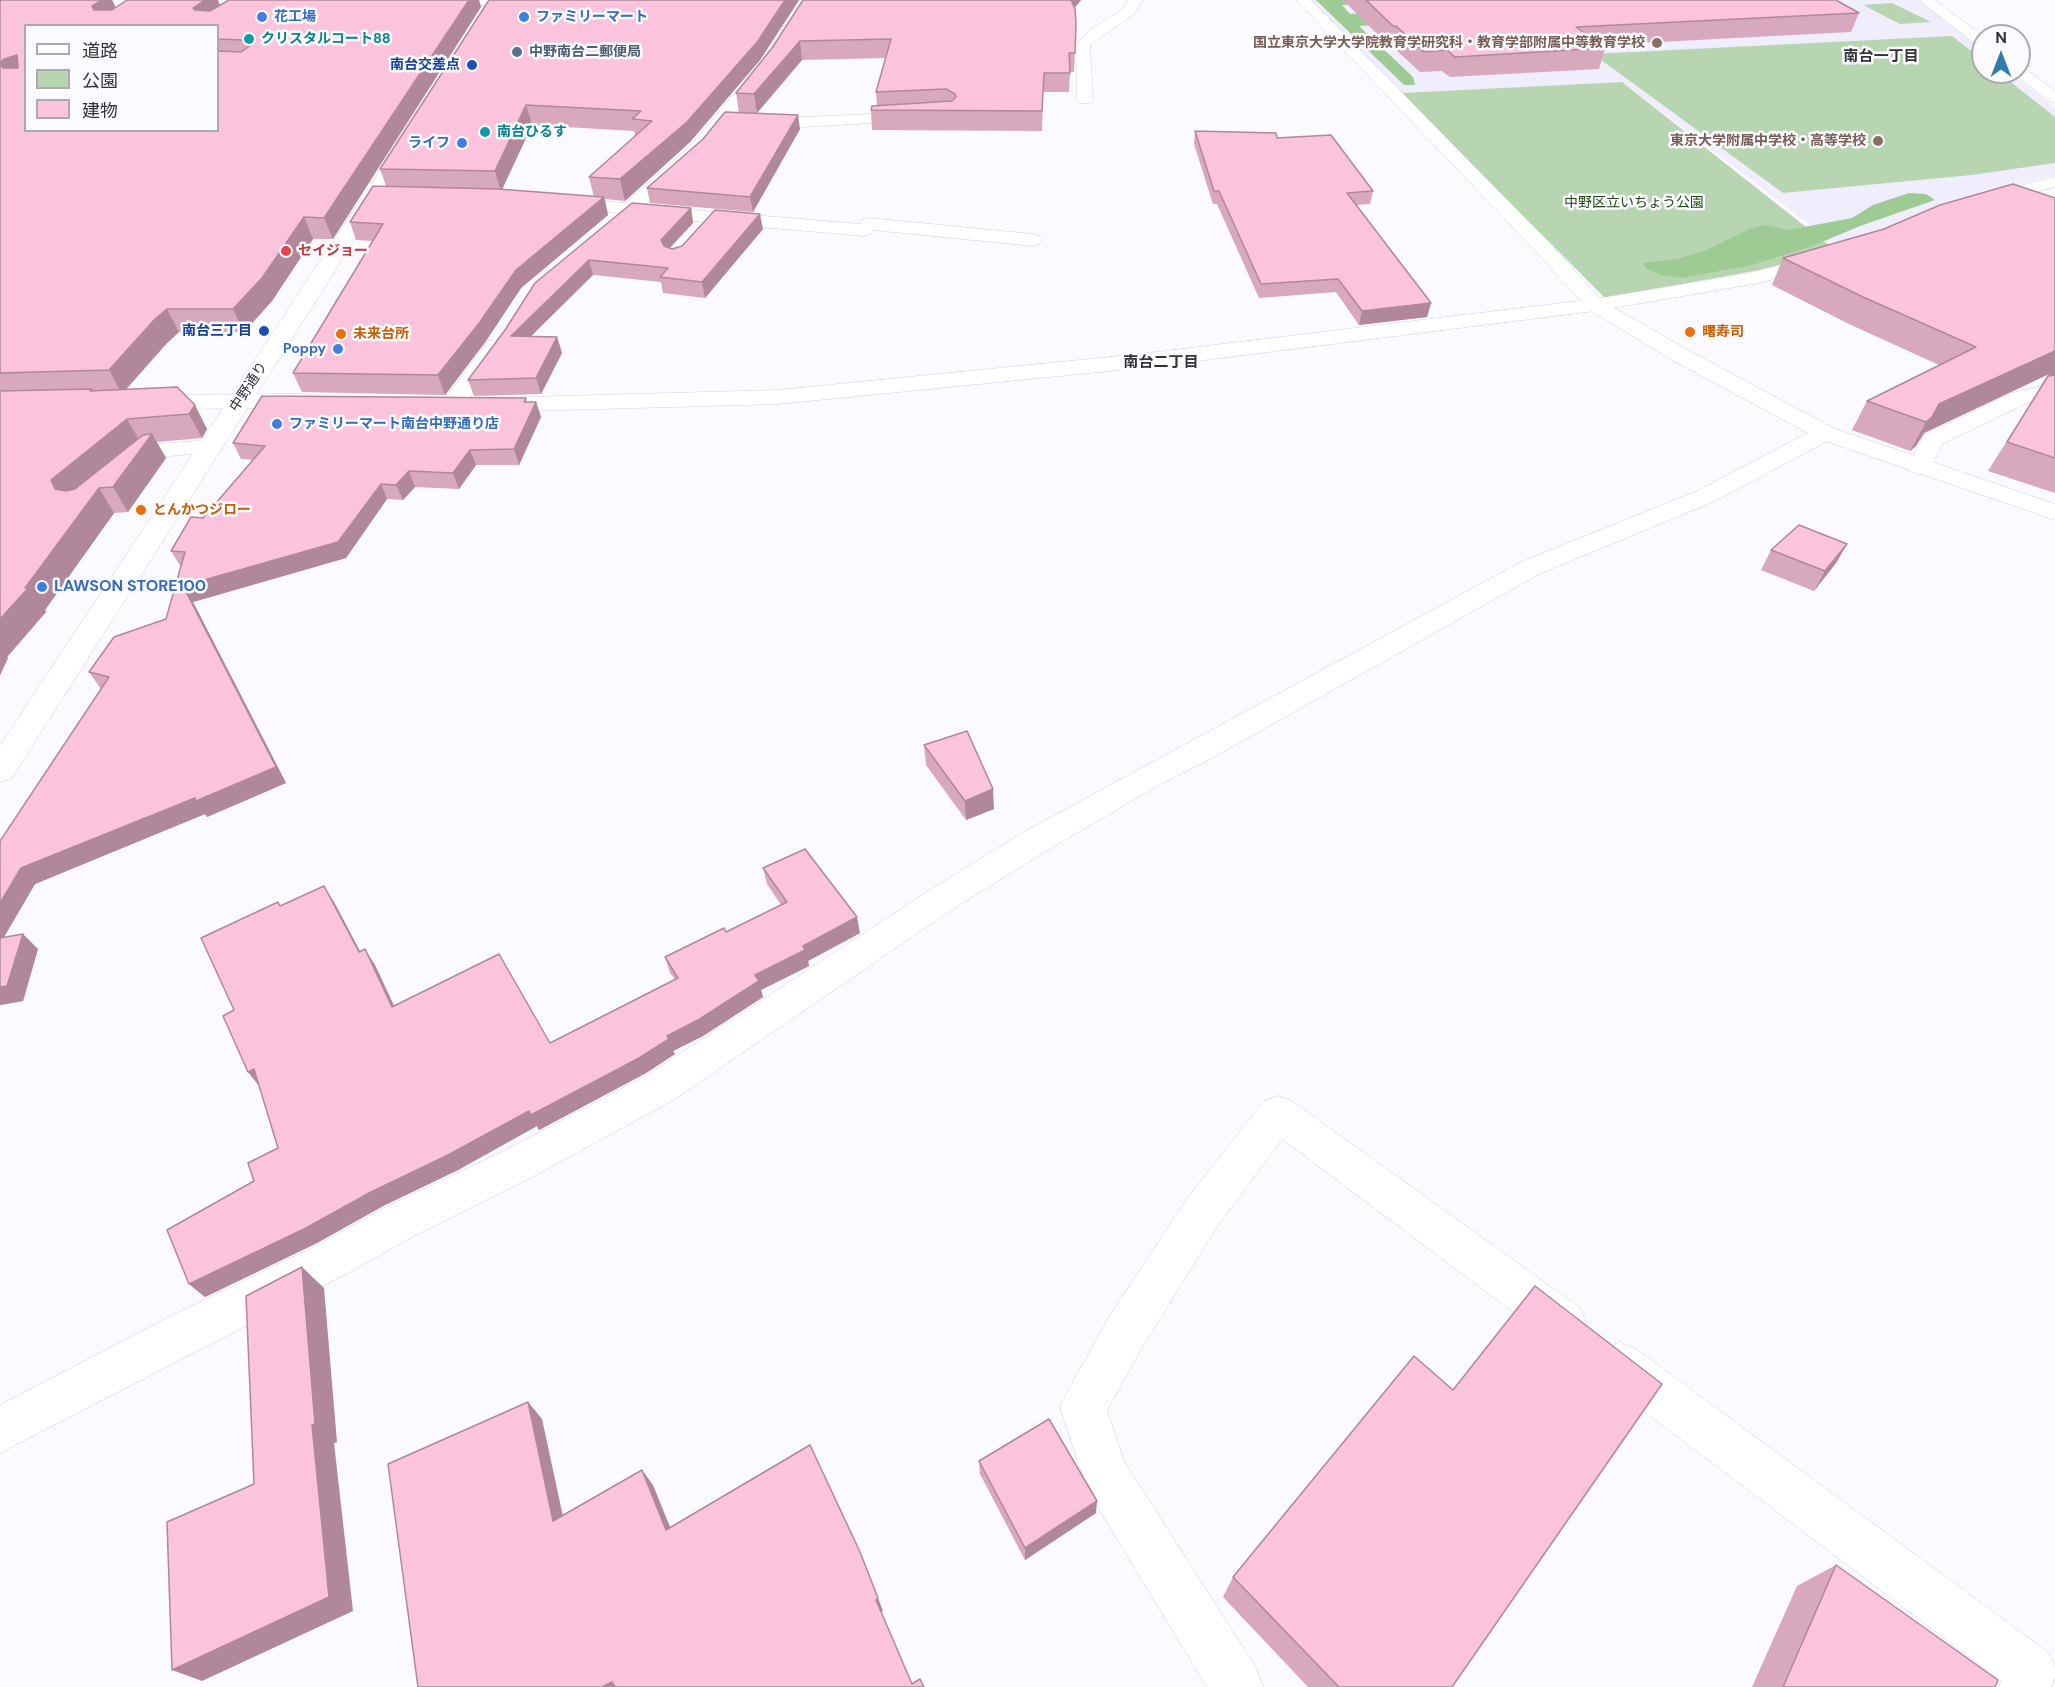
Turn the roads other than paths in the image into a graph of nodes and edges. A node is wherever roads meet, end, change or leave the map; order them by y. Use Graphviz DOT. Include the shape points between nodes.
graph roads {
  1 [pos="562,0"];
  2 [pos="807,0"];
  3 [pos="1136,0"];
  4 [pos="1303,0"];
  5 [pos="1926,0"];
  6 [pos="423,2"];
  7 [pos="491,8"];
  8 [pos="1971,34"];
  9 [pos="2031,80"];
  10 [pos="2055,98"];
  11 [pos="1085,100"];
  12 [pos="936,116"];
  13 [pos="421,119"];
  14 [pos="721,119"];
  15 [pos="2055,182"];
  16 [pos="548,202"];
  17 [pos="1970,204"];
  18 [pos="630,209"];
  19 [pos="713,216"];
  20 [pos="606,229"];
  21 [pos="698,232"];
  22 [pos="1033,240"];
  23 [pos="1842,255"];
  24 [pos="1595,305"];
  25 [pos="508,327"];
  26 [pos="2055,390"];
  27 [pos="240,400"];
  28 [pos="329,402"];
  29 [pos="119,403"];
  30 [pos="1826,433"];
  31 [pos="210,447"];
  32 [pos="1920,466"];
  33 [pos="107,485"];
  34 [pos="2055,512"];
  35 [pos="0,771"];
  36 [pos="0,1430"];
  37 [pos="1237,1687"];
  38 [pos="2025,1687"];
  1 -- 7 [label="street"];
  2 -- 14 [label="street" via="768,63"];
  3 -- 11 [label="street" via="1128,12 1083,44"];
  4 -- 24 [label="street"];
  5 -- 8 [label="street"];
  6 -- 7 [label="street"];
  9 -- 10 [label="street"];
  12 -- 14 [label="street" via="803,122"];
  13 -- 27 [label="street, 中野通り" via="382,196"];
  14 -- 18 [label="street" via="698,148"];
  15 -- 17 [label="street"];
  16 -- 18 [label="street"];
  18 -- 19 [label="street"];
  18 -- 20 [label="street"];
  19 -- 21 [label="street"];
  19 -- 22 [label="street"];
  23 -- 24 [label="street" via="1752,279"];
  24 -- 25 [label="street" via="1140,361 778,397 441,404"];
  24 -- 30 [label="street"];
  26 -- 32 [label="street" via="2020,398 1932,440"];
  27 -- 28 [label="street"];
  27 -- 29 [label="street"];
  27 -- 31 [label="street, 中野通り"];
  30 -- 32 [label="street"];
  30 -- 36 [label="street" via="1706,496 1530,568 1034,842 661,1087"];
  31 -- 33 [label="street" via="150,450"];
  31 -- 35 [label="street, 中野通り"];
  32 -- 34 [label="street"];
  37 -- 38 [label="street" via="1105,1474 1083,1408 1201,1214 1278,1113 2031,1671"];
}
